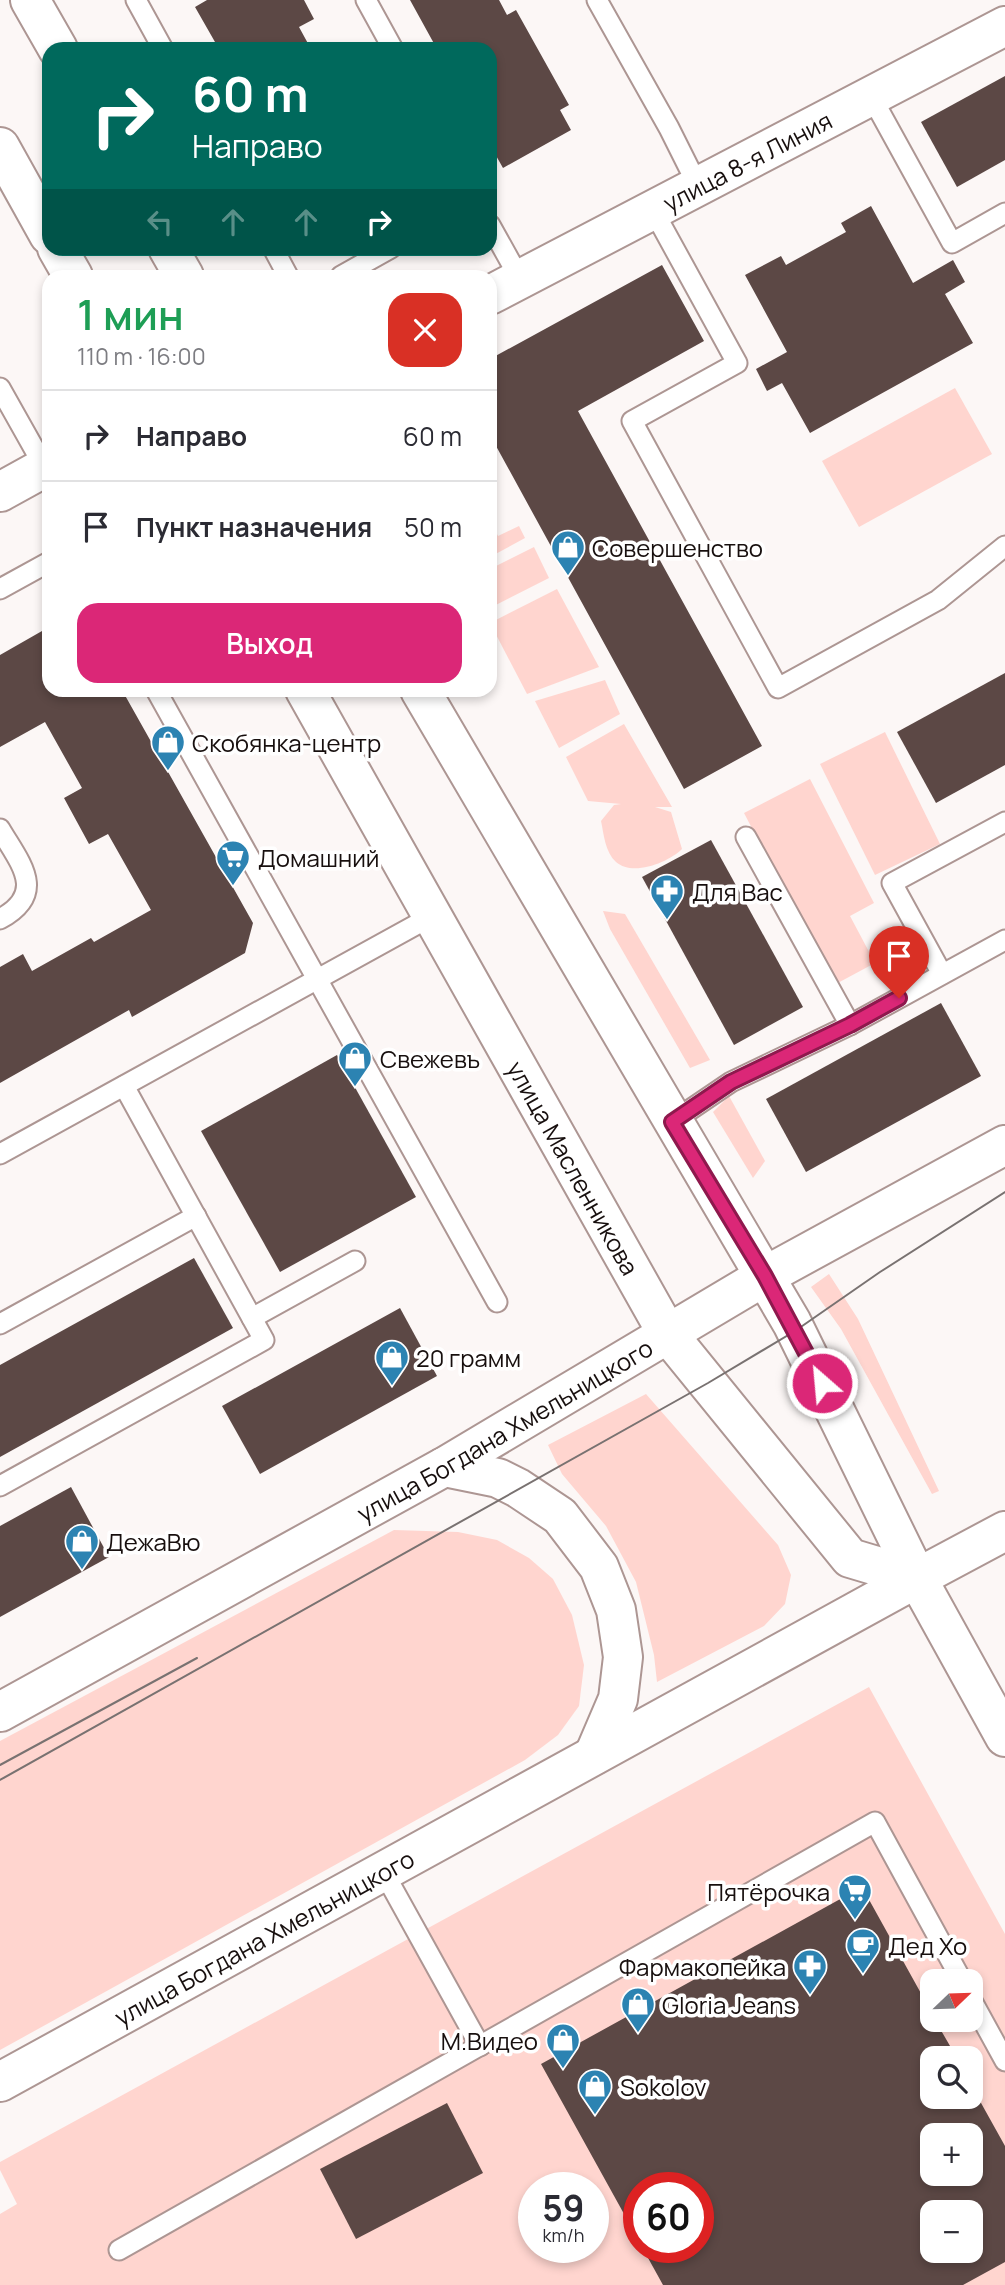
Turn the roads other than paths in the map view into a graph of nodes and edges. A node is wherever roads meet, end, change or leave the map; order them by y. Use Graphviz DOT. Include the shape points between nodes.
graph roads {
  1 [pos="30,0"];
  2 [pos="136,0"];
  3 [pos="366,0"];
  4 [pos="597,0"];
  5 [pos="1005,26"];
  6 [pos="54,42"];
  7 [pos="159,42"];
  8 [pos="389,42"];
  9 [pos="871,96"];
  10 [pos="0,147"];
  11 [pos="698,186"];
  12 [pos="653,210"];
  13 [pos="1005,213"];
  14 [pos="42,222"];
  15 [pos="497,254"];
  16 [pos="377,256"];
  17 [pos="352,270"];
  18 [pos="505,287"];
  19 [pos="0,388"];
  20 [pos="42,459"];
  21 [pos="42,470"];
  22 [pos="0,492"];
  23 [pos="1005,546"];
  24 [pos="42,566"];
  25 [pos="0,589"];
  26 [pos="160,697"];
  27 [pos="309,697"];
  28 [pos="424,697"];
  29 [pos="1005,822"];
  30 [pos="0,829"];
  31 [pos="746,837"];
  32 [pos="432,916"];
  33 [pos="0,919"];
  34 [pos="1005,940"];
  35 [pos="942,974"];
  36 [pos="318,979"];
  37 [pos="850,1025"];
  38 [pos="124,1086"];
  39 [pos="672,1122"];
  40 [pos="1005,1145"];
  41 [pos="0,1154"];
  42 [pos="196,1216"];
  43 [pos="355,1261"];
  44 [pos="765,1276"];
  45 [pos="497,1302"];
  46 [pos="252,1318"];
  47 [pos="0,1324"];
  48 [pos="667,1333"];
  49 [pos="444,1466"];
  50 [pos="0,1486"];
  51 [pos="1005,1531"];
  52 [pos="917,1578"];
  53 [pos="0,1712"];
  54 [pos="1005,1737"];
  55 [pos="594,1755"];
  56 [pos="383,1871"];
  57 [pos="955,1969"];
  58 [pos="984,2023"];
  59 [pos="480,2046"];
  60 [pos="1005,2061"];
  61 [pos="0,2082"];
  62 [pos="119,2250"];
  1 -- 6 [label="main road"];
  2 -- 7 [label="lane"];
  3 -- 8 [label="lane"];
  4 -- 11 [label="lane"];
  5 -- 9 [label="main road, улица 8-я Линия"];
  9 -- 11 [label="main road, улица 8-я Линия"];
  9 -- 13 [label="lane" via="952,243"];
  10 -- 14 [label="main road"];
  11 -- 12 [label="main road, улица 8-я Линия"];
  12 -- 18 [label="main road, улица 8-я Линия"];
  12 -- 23 [label="lane" via="737,363 632,421 778,688 939,600"];
  15 -- 18 [label="lane"];
  16 -- 17 [label="lane"];
  19 -- 20 [label="lane"];
  21 -- 22 [label="main road"];
  24 -- 25 [label="lane"];
  26 -- 36 [label="lane"];
  27 -- 32 [label="main road, улица Масленникова"];
  28 -- 39 [label="main road"];
  29 -- 35 [label="lane" via="892,883"];
  30 -- 33 [label="lane" via="27,874 26,892 11,913"];
  31 -- 37 [label="lane"];
  32 -- 36 [label="lane"];
  32 -- 48 [label="main road, улица Масленникова"];
  34 -- 35 [label="lane"];
  35 -- 37 [label="lane"];
  36 -- 38 [label="lane"];
  36 -- 45 [label="lane"];
  37 -- 39 [label="lane" via="731,1082"];
  38 -- 41 [label="lane"];
  38 -- 42 [label="lane"];
  39 -- 44 [label="main road"];
  40 -- 44 [label="main road, улица Богдана Хмельницкого"];
  42 -- 46 [label="lane"];
  42 -- 47 [label="lane"];
  43 -- 46 [label="lane"];
  44 -- 48 [label="main road, улица Богдана Хмельницкого"];
  44 -- 52 [label="main road"];
  46 -- 50 [label="lane" via="264,1340"];
  48 -- 49 [label="main road, улица Богдана Хмельницкого"];
  48 -- 52 [label="main road, улица Масленникова" via="850,1558"];
  49 -- 53 [label="main road, улица Богдана Хмельницкого"];
  49 -- 55 [label="main road" via="498,1478 518,1488 560,1516 599,1567 616,1610 623,1657 618,1699"];
  51 -- 52 [label="main road, улица Богдана Хмельницкого"];
  52 -- 54 [label="main road"];
  52 -- 55 [label="main road, улица Богдана Хмельницкого"];
  55 -- 56 [label="main road, улица Богдана Хмельницкого"];
  56 -- 59 [label="lane"];
  56 -- 61 [label="main road, улица Богдана Хмельницкого"];
  57 -- 59 [label="lane" via="875,1822"];
  58 -- 60 [label="lane"];
  59 -- 62 [label="lane"];
}
